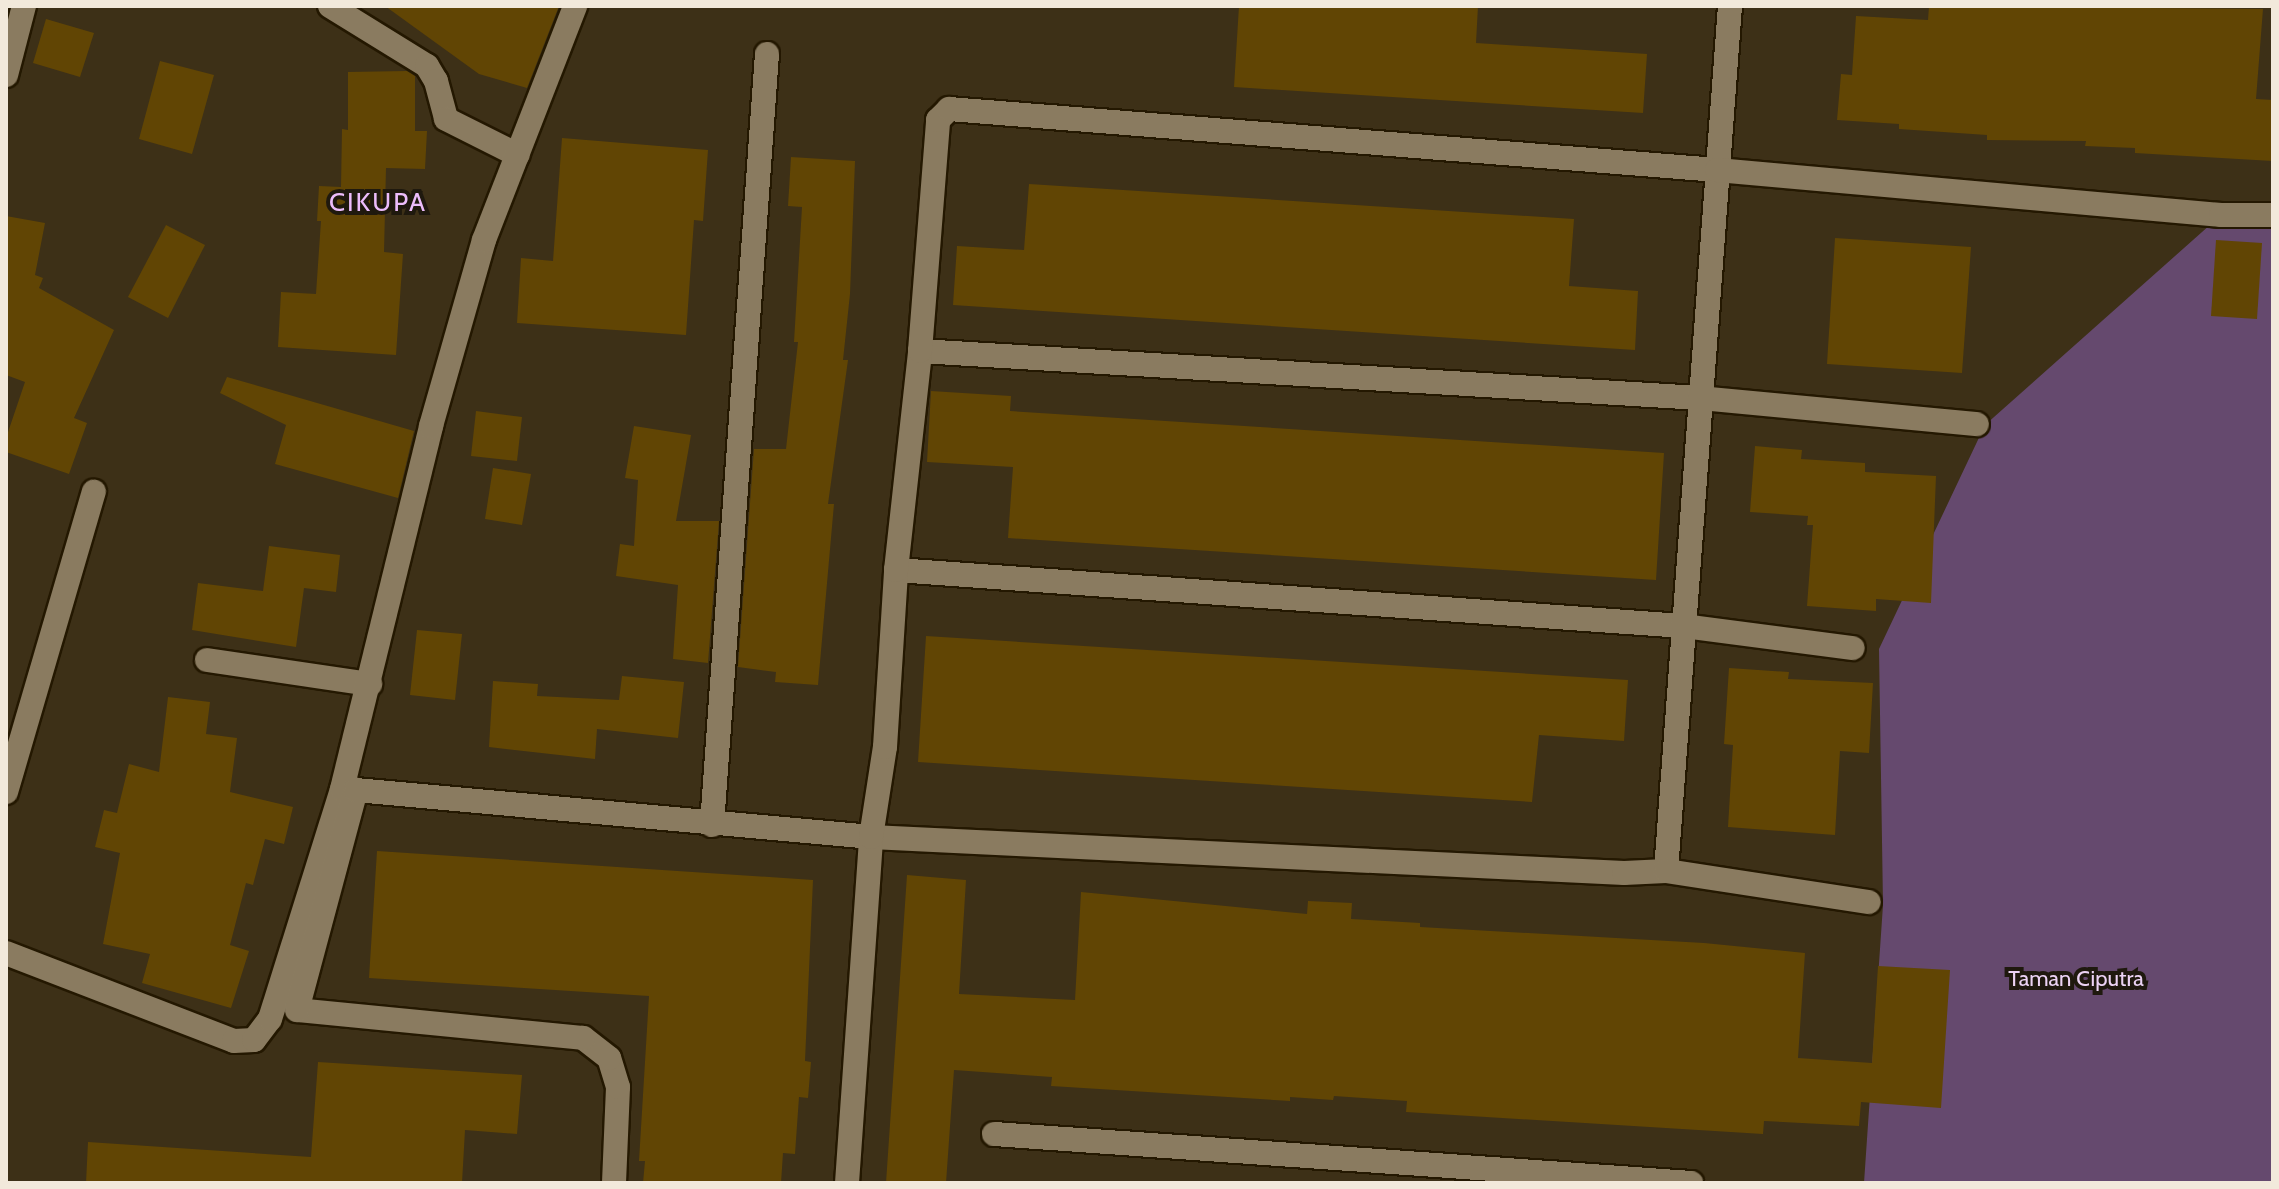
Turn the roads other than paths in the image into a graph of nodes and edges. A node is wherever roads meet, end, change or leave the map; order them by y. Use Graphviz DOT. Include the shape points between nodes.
graph roads {
  1 [pos="24,6"];
  2 [pos="330,6"];
  3 [pos="575,6"];
  4 [pos="1730,6"];
  5 [pos="767,54"];
  6 [pos="6,75"];
  7 [pos="518,155"];
  8 [pos="1717,170"];
  9 [pos="2273,215"];
  10 [pos="920,351"];
  11 [pos="1700,398"];
  12 [pos="1977,424"];
  13 [pos="94,492"];
  14 [pos="896,570"];
  15 [pos="1683,626"];
  16 [pos="1853,648"];
  17 [pos="207,660"];
  18 [pos="370,684"];
  19 [pos="6,792"];
  20 [pos="712,825"];
  21 [pos="871,837"];
  22 [pos="1666,871"];
  23 [pos="1869,902"];
  24 [pos="6,953"];
  25 [pos="994,1134"];
  26 [pos="1430,1173"];
  27 [pos="614,1183"];
  28 [pos="847,1183"];
  29 [pos="1691,1183"];
  1 -- 6 [label="street"];
  2 -- 7 [label="street" via="427,66 446,119"];
  3 -- 7 [label="street"];
  4 -- 8 [label="street"];
  5 -- 20 [label="street"];
  7 -- 18 [label="street" via="484,240 431,426"];
  8 -- 9 [label="street" via="2221,215"];
  8 -- 10 [label="street" via="949,109 938,120"];
  8 -- 11 [label="street"];
  10 -- 11 [label="street"];
  10 -- 14 [label="street"];
  11 -- 12 [label="street"];
  11 -- 15 [label="street"];
  13 -- 19 [label="street"];
  14 -- 15 [label="street"];
  14 -- 21 [label="street" via="885,747"];
  15 -- 16 [label="street"];
  15 -- 22 [label="street"];
  17 -- 18 [label="street"];
  18 -- 24 [label="street" via="275,1009 254,1040 245,1043 207,1033"];
  20 -- 21 [label="street"];
  20 -- 27 [label="street" via="356,790 297,1010 583,1038 609,1058 618,1087"];
  21 -- 22 [label="street"];
  21 -- 28 [label="street"];
  22 -- 23 [label="street"];
  25 -- 26 [label="street"];
  26 -- 29 [label="street"];
}
